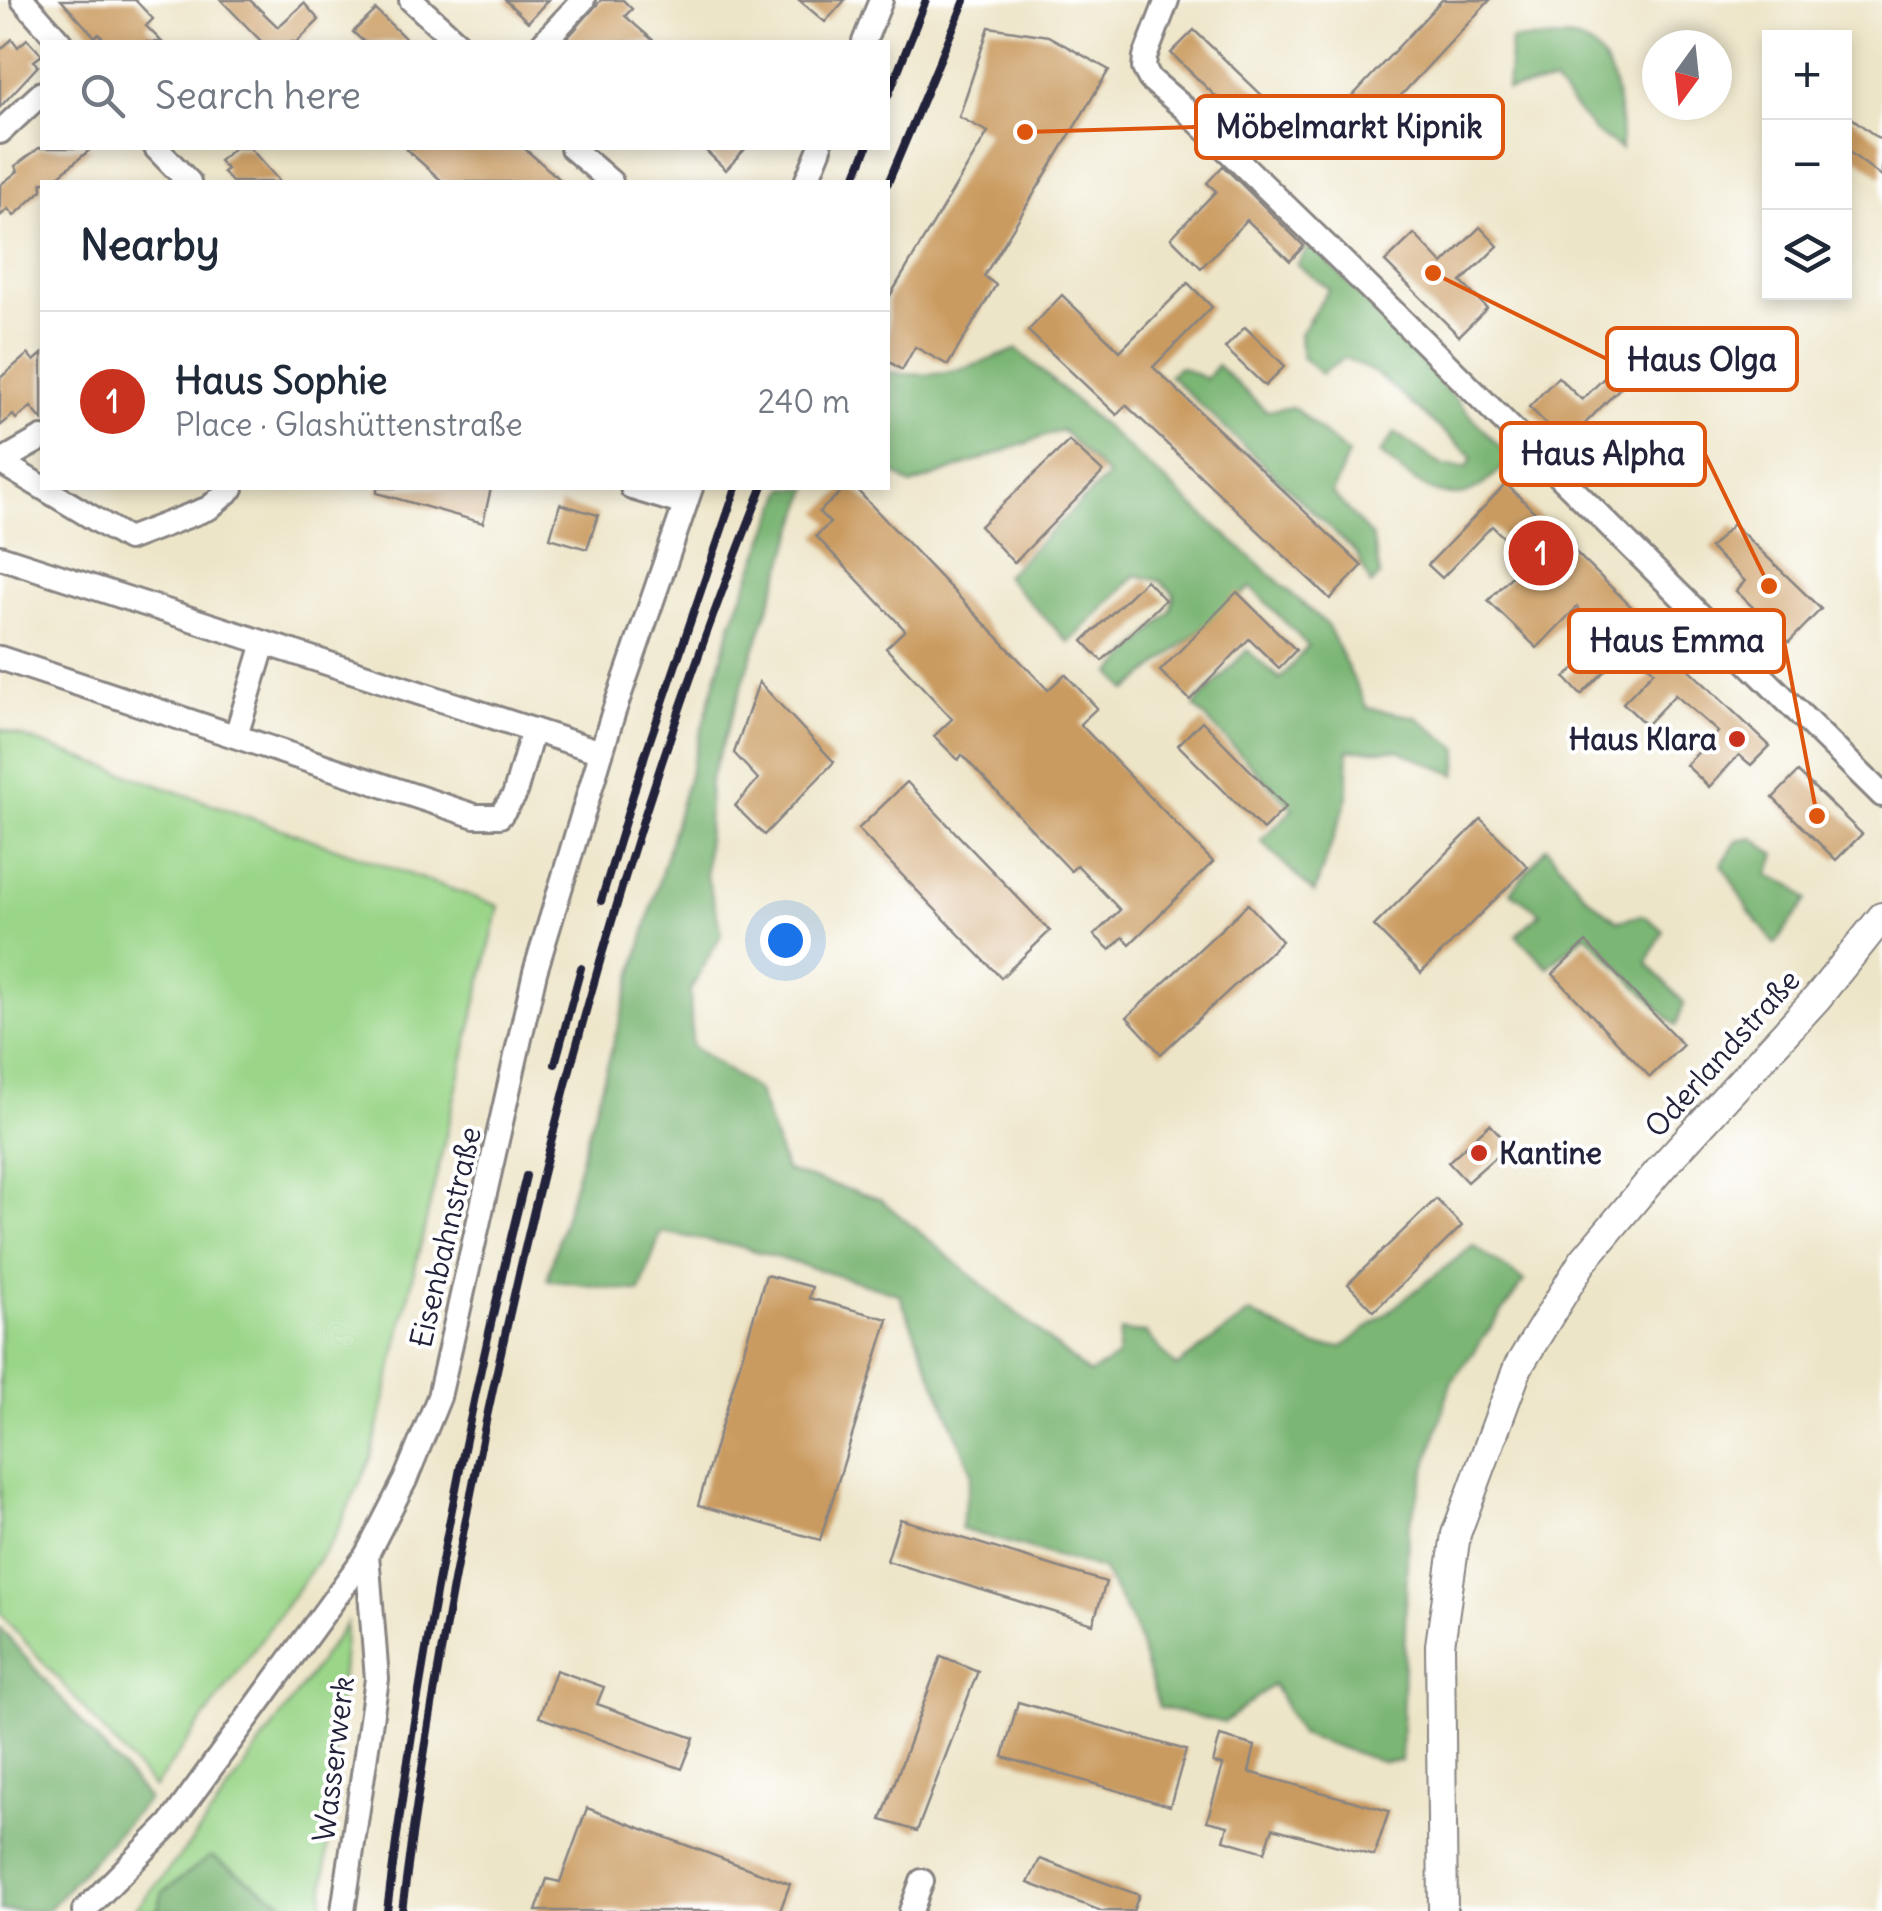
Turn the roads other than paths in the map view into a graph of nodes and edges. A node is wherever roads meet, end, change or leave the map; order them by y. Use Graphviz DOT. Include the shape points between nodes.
graph roads {
  1 [pos="22,0"];
  2 [pos="410,0"];
  3 [pos="583,0"];
  4 [pos="882,0"];
  5 [pos="1167,0"];
  6 [pos="58,40"];
  7 [pos="455,40"];
  8 [pos="546,40"];
  9 [pos="865,40"];
  10 [pos="40,95"];
  11 [pos="0,132"];
  12 [pos="158,150"];
  13 [pos="574,150"];
  14 [pos="819,150"];
  15 [pos="187,180"];
  16 [pos="608,180"];
  17 [pos="807,180"];
  18 [pos="40,439"];
  19 [pos="0,462"];
  20 [pos="40,486"];
  21 [pos="47,490"];
  22 [pos="230,490"];
  23 [pos="646,490"];
  24 [pos="688,496"];
  25 [pos="0,557"];
  26 [pos="264,643"];
  27 [pos="0,658"];
  28 [pos="534,730"];
  29 [pos="236,736"];
  30 [pos="602,752"];
  31 [pos="1882,794"];
  32 [pos="1882,917"];
  33 [pos="366,1554"];
  34 [pos="922,1881"];
  35 [pos="84,1911"];
  36 [pos="343,1911"];
  37 [pos="911,1911"];
  38 [pos="1443,1911"];
  1 -- 6 [label="street"];
  2 -- 7 [label="street"];
  3 -- 8 [label="street"];
  4 -- 9 [label="street"];
  5 -- 31 [label="street" via="1146,57 1150,79"];
  10 -- 11 [label="street"];
  12 -- 15 [label="street"];
  13 -- 16 [label="street"];
  14 -- 17 [label="street"];
  18 -- 19 [label="street"];
  19 -- 20 [label="street"];
  21 -- 22 [label="street" via="128,539 208,508"];
  23 -- 24 [label="street"];
  24 -- 30 [label="street, Eisenbahnstraße"];
  25 -- 26 [label="street"];
  26 -- 28 [label="street"];
  26 -- 29 [label="street"];
  27 -- 29 [label="street"];
  28 -- 29 [label="street" via="514,796 500,816 475,816"];
  28 -- 30 [label="street"];
  30 -- 33 [label="street, Eisenbahnstraße" via="535,972 439,1397"];
  32 -- 38 [label="street, Oderlandstraße" via="1584,1260 1518,1367 1456,1534 1440,1644"];
  33 -- 35 [label="street, Eisenbahnstraße" via="170,1824"];
  33 -- 36 [label="street, Wasserwerk" via="377,1679"];
  34 -- 37 [label="street"];
}
